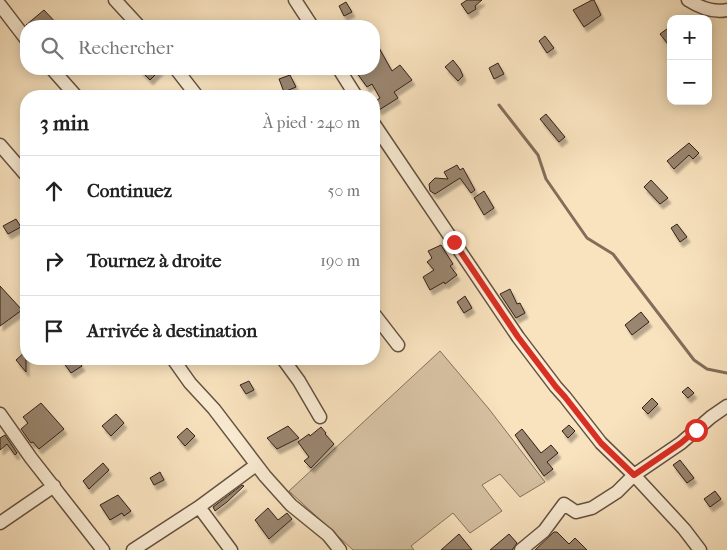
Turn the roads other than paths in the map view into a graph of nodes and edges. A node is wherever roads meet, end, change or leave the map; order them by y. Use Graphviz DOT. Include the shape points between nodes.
graph roads {
  1 [pos="115,0"];
  2 [pos="295,0"];
  3 [pos="688,0"];
  4 [pos="0,5"];
  5 [pos="727,10"];
  6 [pos="133,20"];
  7 [pos="308,20"];
  8 [pos="20,31"];
  9 [pos="57,75"];
  10 [pos="181,75"];
  11 [pos="343,75"];
  12 [pos="71,90"];
  13 [pos="192,90"];
  14 [pos="352,90"];
  15 [pos="380,133"];
  16 [pos="0,145"];
  17 [pos="20,168"];
  18 [pos="380,322"];
  19 [pos="398,345"];
  20 [pos="177,365"];
  21 [pos="287,365"];
  22 [pos="727,406"];
  23 [pos="0,414"];
  24 [pos="320,417"];
  25 [pos="256,465"];
  26 [pos="634,475"];
  27 [pos="54,486"];
  28 [pos="199,507"];
  29 [pos="0,523"];
  30 [pos="103,550"];
  31 [pos="133,550"];
  32 [pos="231,550"];
  33 [pos="340,550"];
  34 [pos="521,550"];
  35 [pos="700,550"];
  1 -- 6 [label="street"];
  2 -- 7 [label="street"];
  3 -- 5 [label="street" via="698,7"];
  4 -- 8 [label="street"];
  9 -- 12 [label="street"];
  10 -- 13 [label="street"];
  11 -- 14 [label="street"];
  15 -- 26 [label="street" via="518,337 601,443"];
  16 -- 17 [label="street"];
  18 -- 19 [label="street"];
  20 -- 25 [label="street"];
  21 -- 24 [label="street"];
  22 -- 26 [label="street"];
  23 -- 27 [label="street"];
  25 -- 28 [label="street"];
  25 -- 33 [label="street"];
  26 -- 34 [label="street" via="617,492 592,508 576,512 564,504 544,531"];
  26 -- 35 [label="street"];
  27 -- 29 [label="street"];
  27 -- 30 [label="street"];
  28 -- 31 [label="street"];
  28 -- 32 [label="street"];
}
